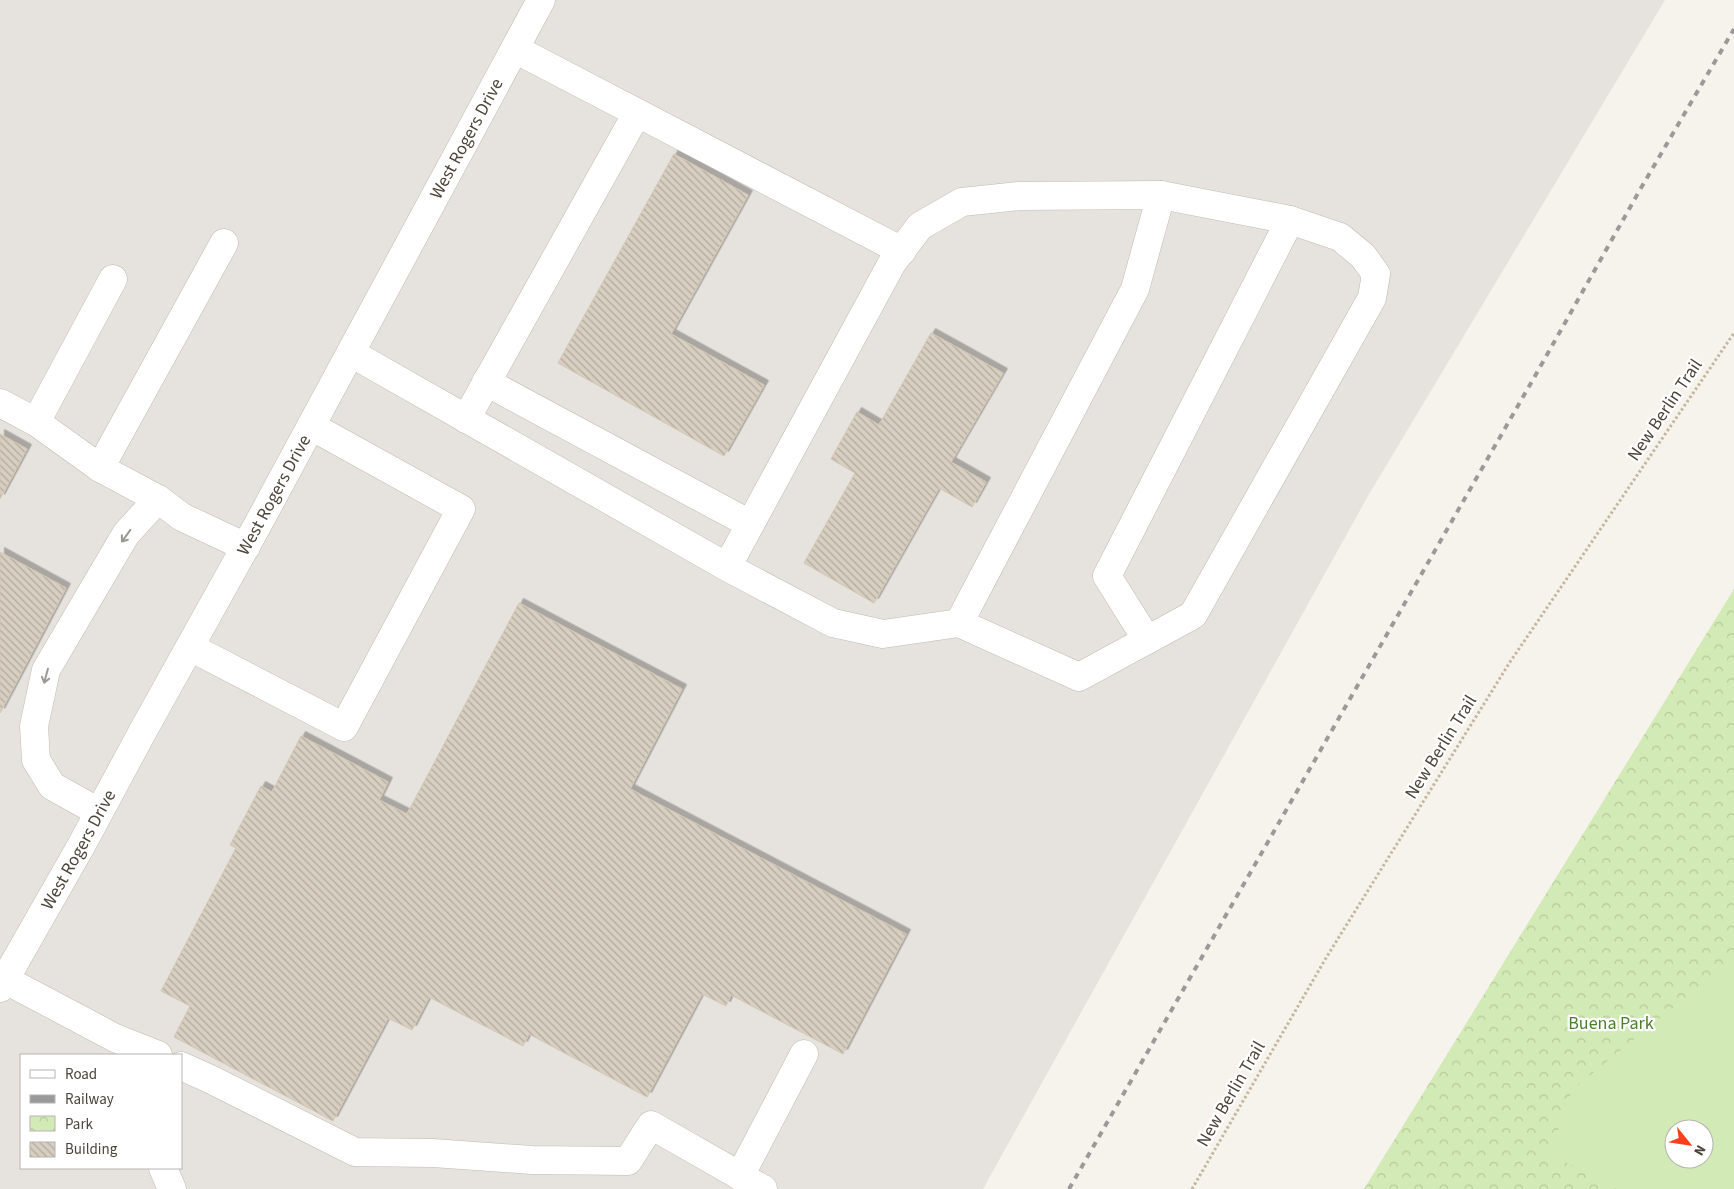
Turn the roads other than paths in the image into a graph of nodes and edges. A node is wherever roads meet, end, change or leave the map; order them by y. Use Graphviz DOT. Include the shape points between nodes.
graph roads {
  1 [pos="542,0"];
  2 [pos="515,49"];
  3 [pos="637,113"];
  4 [pos="1161,195"];
  5 [pos="1290,220"];
  6 [pos="224,243"];
  7 [pos="902,251"];
  8 [pos="113,280"];
  9 [pos="351,353"];
  10 [pos="486,382"];
  11 [pos="0,403"];
  12 [pos="466,419"];
  13 [pos="36,422"];
  14 [pos="311,426"];
  15 [pos="100,468"];
  16 [pos="158,499"];
  17 [pos="750,524"];
  18 [pos="246,547"];
  19 [pos="727,568"];
  20 [pos="959,624"];
  21 [pos="1147,640"];
  22 [pos="190,647"];
  23 [pos="99,812"];
  24 [pos="3,984"];
  25 [pos="118,1047"];
  26 [pos="153,1054"];
  27 [pos="804,1054"];
  28 [pos="182,1066"];
  29 [pos="163,1169"];
  30 [pos="751,1182"];
  31 [pos="172,1189"];
  1 -- 2 [label="street, West Rogers Drive"];
  2 -- 3 [label="street"];
  2 -- 9 [label="street, West Rogers Drive"];
  3 -- 7 [label="street"];
  3 -- 10 [label="street"];
  4 -- 5 [label="street"];
  4 -- 7 [label="street" via="1019,196 962,202 920,226"];
  4 -- 20 [label="street" via="1135,289"];
  5 -- 21 [label="street" via="1106,576"];
  5 -- 21 [label="street" via="1340,237 1363,256 1376,274 1372,298 1193,615"];
  6 -- 15 [label="street"];
  7 -- 17 [label="street" via="892,263"];
  8 -- 13 [label="street"];
  9 -- 12 [label="street"];
  9 -- 14 [label="street, West Rogers Drive"];
  10 -- 12 [label="street"];
  10 -- 17 [label="street"];
  11 -- 13 [label="street"];
  12 -- 19 [label="street"];
  13 -- 15 [label="street"];
  14 -- 18 [label="street, West Rogers Drive"];
  14 -- 22 [label="street" via="461,509 344,727"];
  15 -- 16 [label="street"];
  16 -- 18 [label="street" via="182,517"];
  16 -- 23 [label="street, one-way" via="126,534 46,670 34,726 36,760 52,786"];
  17 -- 19 [label="street"];
  18 -- 22 [label="street, West Rogers Drive"];
  19 -- 20 [label="street" via="834,623 882,634"];
  20 -- 21 [label="street" via="1079,677"];
  22 -- 23 [label="street, West Rogers Drive"];
  23 -- 24 [label="street, West Rogers Drive"];
  24 -- 25 [label="street"];
  25 -- 26 [label="street"];
  27 -- 30 [label="street"];
  28 -- 30 [label="street" via="355,1152 628,1161 651,1125"];
  29 -- 31 [label="street"];
}
